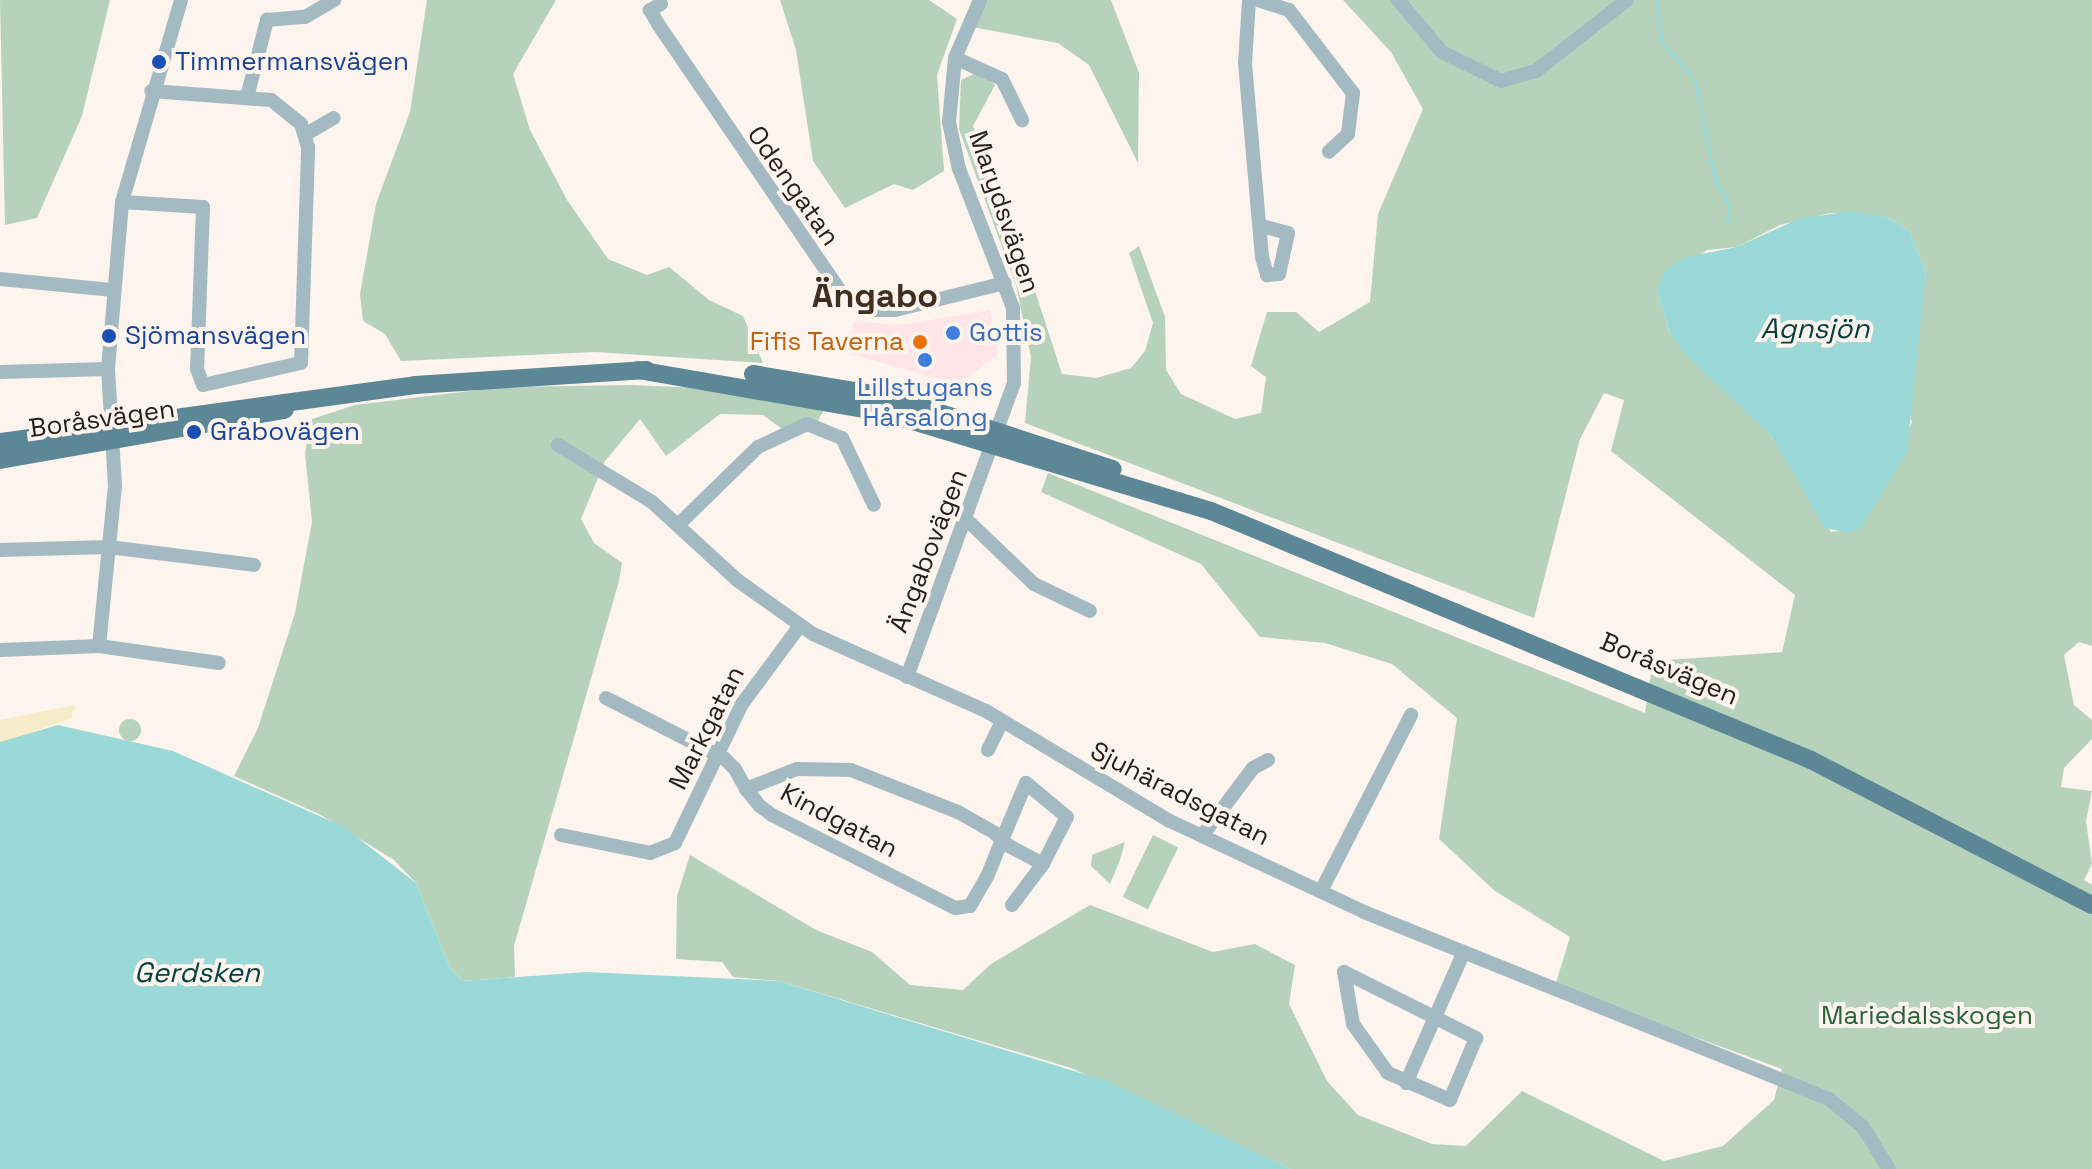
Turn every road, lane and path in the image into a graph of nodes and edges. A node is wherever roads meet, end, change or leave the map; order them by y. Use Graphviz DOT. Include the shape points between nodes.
graph roads {
  1 [pos="181,0"];
  2 [pos="335,0"];
  3 [pos="980,0"];
  4 [pos="1249,0"];
  5 [pos="1258,0"];
  6 [pos="1398,0"];
  7 [pos="1627,0"];
  8 [pos="661,4"];
  9 [pos="955,58"];
  10 [pos="151,91"];
  11 [pos="247,97"];
  12 [pos="334,118"];
  13 [pos="1022,120"];
  14 [pos="306,134"];
  15 [pos="1329,152"];
  16 [pos="122,202"];
  17 [pos="1265,227"];
  18 [pos="0,279"];
  19 [pos="1005,283"];
  20 [pos="113,290"];
  21 [pos="108,369"];
  22 [pos="0,372"];
  23 [pos="998,436"];
  24 [pos="112,437"];
  25 [pos="0,442"];
  26 [pos="558,445"];
  27 [pos="0,460"];
  28 [pos="874,505"];
  29 [pos="967,520"];
  30 [pos="679,524"];
  31 [pos="108,547"];
  32 [pos="0,550"];
  33 [pos="254,565"];
  34 [pos="1090,611"];
  35 [pos="799,627"];
  36 [pos="99,646"];
  37 [pos="1,650"];
  38 [pos="219,663"];
  39 [pos="907,677"];
  40 [pos="606,698"];
  41 [pos="1411,715"];
  42 [pos="1002,721"];
  43 [pos="988,750"];
  44 [pos="717,755"];
  45 [pos="1268,760"];
  46 [pos="746,789"];
  47 [pos="561,835"];
  48 [pos="1202,836"];
  49 [pos="1002,840"];
  50 [pos="1043,864"];
  51 [pos="1321,891"];
  52 [pos="1012,905"];
  53 [pos="2092,905"];
  54 [pos="1462,956"];
  55 [pos="1438,1013"];
  56 [pos="1406,1083"];
  57 [pos="1889,1169"];
  1 -- 10 [label="street"];
  2 -- 11 [label="street" via="305,17 267,20"];
  3 -- 9 [label="street, Marydsvägen"];
  4 -- 17 [label="street" via="1245,63"];
  5 -- 15 [label="street" via="1289,10 1353,93 1348,134"];
  6 -- 7 [label="street" via="1442,52 1501,81 1536,71"];
  8 -- 19 [label="street, Odengatan" via="650,10 716,117 845,298 882,311"];
  9 -- 13 [label="street" via="1002,79"];
  9 -- 19 [label="street, Marydsvägen" via="951,137"];
  10 -- 11 [label="street"];
  10 -- 16 [label="street"];
  11 -- 14 [label="street" via="290,111"];
  12 -- 14 [label="street"];
  14 -- 16 [label="street" via="301,363 203,385 197,369 203,207"];
  16 -- 20 [label="street"];
  18 -- 20 [label="street"];
  19 -- 23 [label="street, Marydsvägen" via="1017,352"];
  20 -- 21 [label="street"];
  21 -- 22 [label="street"];
  21 -- 24 [label="street"];
  23 -- 24 [label="main road, Boråsvägen" via="819,397 638,370 526,373 351,394"];
  23 -- 29 [label="street, Ängabovägen"];
  23 -- 53 [label="main road, Boråsvägen" via="1211,511 1811,760"];
  24 -- 25 [label="main road, Boråsvägen"];
  24 -- 27 [label="main road, Boråsvägen"];
  24 -- 31 [label="street"];
  26 -- 30 [label="street, Sjuhäradsgatan"];
  28 -- 30 [label="street" via="842,438 807,424 758,447"];
  29 -- 34 [label="street" via="1034,584"];
  29 -- 39 [label="street, Ängabovägen"];
  30 -- 35 [label="street, Sjuhäradsgatan"];
  31 -- 32 [label="street"];
  31 -- 33 [label="street"];
  31 -- 36 [label="street"];
  35 -- 39 [label="street, Sjuhäradsgatan"];
  35 -- 44 [label="street, Markgatan" via="762,671"];
  36 -- 37 [label="street"];
  36 -- 38 [label="street"];
  39 -- 42 [label="street, Sjuhäradsgatan"];
  40 -- 44 [label="street"];
  41 -- 51 [label="street"];
  42 -- 43 [label="street"];
  42 -- 48 [label="street, Sjuhäradsgatan"];
  44 -- 46 [label="street, Kindgatan"];
  44 -- 47 [label="street, Markgatan" via="675,843 661,852"];
  45 -- 48 [label="street" via="1253,768"];
  46 -- 49 [label="street" via="797,769 843,768 958,812"];
  46 -- 49 [label="street, Kindgatan" via="772,815 955,908 970,906"];
  48 -- 51 [label="street, Sjuhäradsgatan"];
  49 -- 50 [label="street"];
  49 -- 50 [label="street" via="1026,783 1067,814"];
  50 -- 52 [label="street"];
  51 -- 54 [label="street, Sjuhäradsgatan"];
  54 -- 55 [label="street"];
  54 -- 57 [label="street, Sjuhäradsgatan" via="1829,1099 1863,1127"];
  55 -- 56 [label="street"];
  55 -- 56 [label="street" via="1477,1042 1452,1097"];
  55 -- 56 [label="street" via="1344,972 1353,1024 1388,1073"];
}
